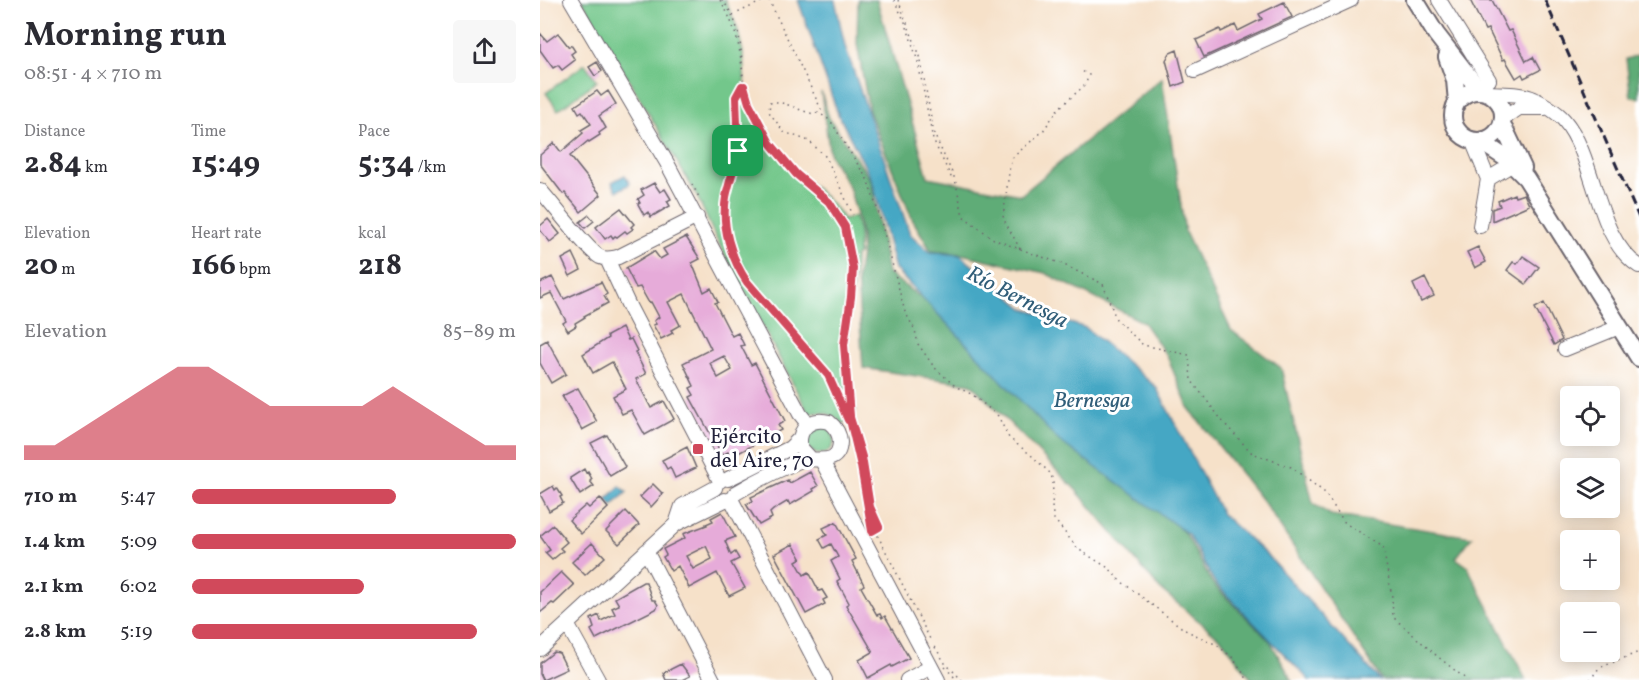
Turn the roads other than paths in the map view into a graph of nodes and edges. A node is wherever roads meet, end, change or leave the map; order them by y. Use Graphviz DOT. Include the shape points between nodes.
graph roads {
  1 [pos="571,0"];
  2 [pos="1351,0"];
  3 [pos="1415,0"];
  4 [pos="1439,0"];
  5 [pos="1437,34"];
  6 [pos="1195,71"];
  7 [pos="1487,89"];
  8 [pos="1457,99"];
  9 [pos="1547,108"];
  10 [pos="1506,123"];
  11 [pos="1479,144"];
  12 [pos="1513,164"];
  13 [pos="1526,178"];
  14 [pos="1488,179"];
  15 [pos="540,190"];
  16 [pos="697,217"];
  17 [pos="1480,226"];
  18 [pos="607,259"];
  19 [pos="1639,266"];
  20 [pos="1619,327"];
  21 [pos="1565,349"];
  22 [pos="1639,358"];
  23 [pos="808,424"];
  24 [pos="799,439"];
  25 [pos="816,460"];
  26 [pos="721,483"];
  27 [pos="730,497"];
  28 [pos="676,524"];
  29 [pos="646,551"];
  30 [pos="567,624"];
  31 [pos="540,649"];
  32 [pos="931,667"];
  33 [pos="598,680"];
  34 [pos="714,680"];
  35 [pos="825,680"];
  36 [pos="907,680"];
  37 [pos="938,680"];
  1 -- 16 [label="street"];
  2 -- 6 [label="street"];
  3 -- 5 [label="main road"];
  4 -- 7 [label="street"];
  5 -- 7 [label="main road"];
  5 -- 8 [label="main road" via="1453,70"];
  7 -- 8 [label="main road"];
  7 -- 9 [label="street" via="1533,98"];
  7 -- 10 [label="main road" via="1500,104"];
  8 -- 11 [label="main road" via="1454,123 1462,135"];
  9 -- 10 [label="street" via="1519,108"];
  9 -- 19 [label="street" via="1564,120 1578,144 1615,240 1629,260"];
  10 -- 11 [label="main road"];
  10 -- 13 [label="main road"];
  11 -- 12 [label="main road"];
  11 -- 14 [label="street"];
  12 -- 13 [label="main road"];
  12 -- 14 [label="street"];
  13 -- 20 [label="main road"];
  14 -- 17 [label="street"];
  15 -- 18 [label="street" via="588,246"];
  16 -- 18 [label="street"];
  16 -- 23 [label="street"];
  18 -- 26 [label="street"];
  20 -- 21 [label="street"];
  20 -- 22 [label="main road"];
  23 -- 24 [label="street"];
  23 -- 25 [label="street" via="829,422 839,433 835,454"];
  24 -- 25 [label="street" via="804,454"];
  24 -- 26 [label="street" via="790,448"];
  25 -- 27 [label="street" via="798,461"];
  25 -- 32 [label="street"];
  26 -- 27 [label="street" via="716,495"];
  26 -- 27 [label="street" via="734,483"];
  26 -- 28 [label="street" via="684,503"];
  27 -- 28 [label="street"];
  27 -- 35 [label="street"];
  28 -- 29 [label="street"];
  29 -- 30 [label="street"];
  29 -- 34 [label="street"];
  30 -- 31 [label="street"];
  30 -- 33 [label="street"];
  32 -- 36 [label="street"];
  32 -- 37 [label="street"];
}
